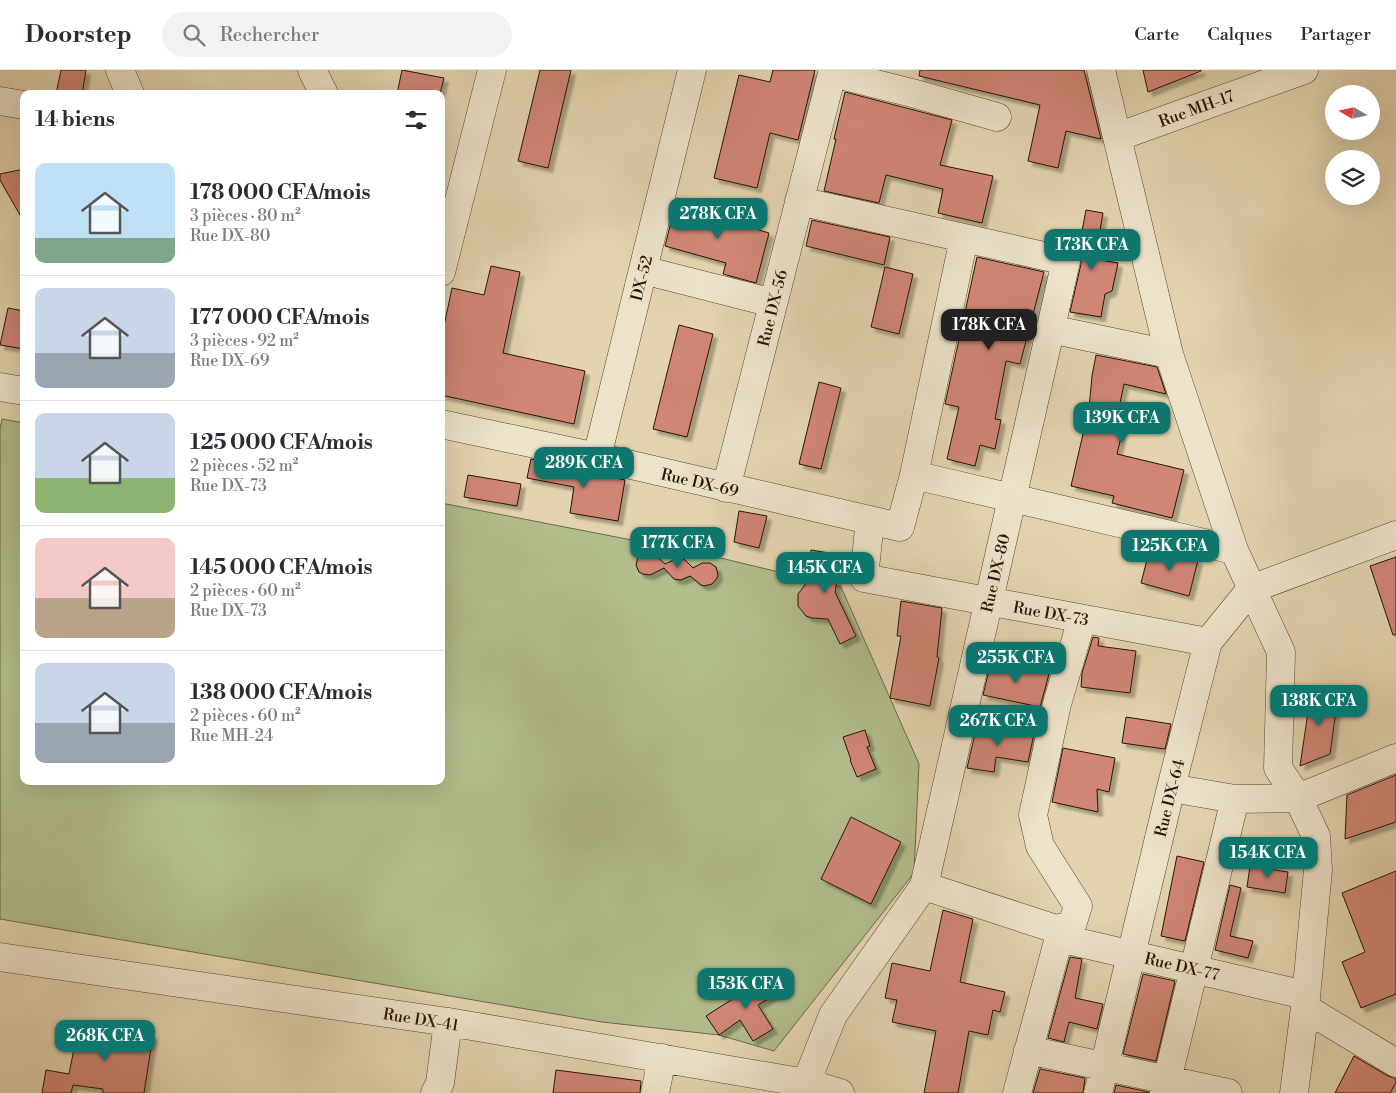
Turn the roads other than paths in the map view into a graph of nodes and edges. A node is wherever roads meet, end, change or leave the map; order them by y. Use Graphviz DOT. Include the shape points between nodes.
graph roads {
  1 [pos="120,70"];
  2 [pos="312,70"];
  3 [pos="492,70"];
  4 [pos="692,70"];
  5 [pos="1101,70"];
  6 [pos="1304,70"];
  7 [pos="832,72"];
  8 [pos="1240,80"];
  9 [pos="128,90"];
  10 [pos="322,90"];
  11 [pos="0,101"];
  12 [pos="20,104"];
  13 [pos="997,117"];
  14 [pos="1117,138"];
  15 [pos="799,201"];
  16 [pos="964,238"];
  17 [pos="445,256"];
  18 [pos="642,270"];
  19 [pos="773,303"];
  20 [pos="1050,330"];
  21 [pos="1169,354"];
  22 [pos="0,387"];
  23 [pos="20,390"];
  24 [pos="445,425"];
  25 [pos="597,457"];
  26 [pos="914,475"];
  27 [pos="726,488"];
  28 [pos="1012,499"];
  29 [pos="870,520"];
  30 [pos="1396,534"];
  31 [pos="1234,550"];
  32 [pos="1251,589"];
  33 [pos="988,602"];
  34 [pos="1082,619"];
  35 [pos="1208,642"];
  36 [pos="1396,758"];
  37 [pos="1171,788"];
  38 [pos="1298,798"];
  39 [pos="1235,799"];
  40 [pos="924,886"];
  41 [pos="1057,933"];
  42 [pos="1131,954"];
  43 [pos="0,957"];
  44 [pos="1194,969"];
  45 [pos="1305,1002"];
  46 [pos="448,1022"];
  47 [pos="1028,1050"];
  48 [pos="662,1058"];
  49 [pos="1396,1063"];
  50 [pos="1104,1067"];
  51 [pos="806,1083"];
  52 [pos="1166,1087"];
  53 [pos="441,1090"];
  54 [pos="655,1093"];
  55 [pos="840,1093"];
  56 [pos="1017,1093"];
  57 [pos="1098,1093"];
  58 [pos="1228,1093"];
  59 [pos="1294,1093"];
  1 -- 9 [label="street"];
  2 -- 10 [label="street"];
  3 -- 17 [label="street"];
  4 -- 18 [label="street, DX-52 / DX-52"];
  5 -- 14 [label="street"];
  6 -- 8 [label="street, Rue MH-17"];
  7 -- 13 [label="street"];
  7 -- 15 [label="street, Rue DX-56"];
  8 -- 14 [label="street, Rue MH-17"];
  11 -- 12 [label="street"];
  14 -- 21 [label="street"];
  15 -- 16 [label="street"];
  15 -- 19 [label="street, Rue DX-56"];
  16 -- 20 [label="street, Rue DX-80" via="1066,261"];
  16 -- 26 [label="street"];
  18 -- 19 [label="street"];
  18 -- 25 [label="street, DX-52 / DX-52"];
  19 -- 27 [label="street, Rue DX-56"];
  20 -- 21 [label="street"];
  20 -- 28 [label="street, Rue DX-80"];
  21 -- 31 [label="street"];
  22 -- 23 [label="street"];
  24 -- 25 [label="street, Rue DX-69"];
  25 -- 27 [label="street, Rue DX-69"];
  26 -- 28 [label="street"];
  26 -- 29 [label="street, Rue DX-69" via="900,527"];
  27 -- 29 [label="street, Rue DX-69"];
  28 -- 31 [label="street"];
  28 -- 33 [label="street, Rue DX-80"];
  29 -- 33 [label="street, Rue DX-73" via="864,578"];
  30 -- 32 [label="street"];
  31 -- 32 [label="street"];
  32 -- 35 [label="street"];
  32 -- 38 [label="street" via="1281,652 1278,768"];
  33 -- 34 [label="street, Rue DX-73"];
  33 -- 40 [label="street, Rue DX-80"];
  34 -- 35 [label="street, Rue DX-73"];
  34 -- 41 [label="street" via="1057,704 1033,815 1040,846 1078,906 1072,925"];
  35 -- 37 [label="street, Rue DX-64"];
  36 -- 38 [label="street"];
  37 -- 39 [label="street"];
  37 -- 42 [label="street, Rue DX-64"];
  38 -- 39 [label="street"];
  38 -- 45 [label="street" via="1316,836 1318,857"];
  39 -- 44 [label="street"];
  40 -- 41 [label="street, Rue DX-77"];
  40 -- 51 [label="street" via="833,1015"];
  41 -- 42 [label="street, Rue DX-77"];
  41 -- 47 [label="street"];
  42 -- 44 [label="street, Rue DX-77"];
  42 -- 50 [label="street, Rue DX-64"];
  43 -- 46 [label="street, Rue DX-41"];
  44 -- 45 [label="street, Rue DX-77"];
  44 -- 52 [label="street"];
  45 -- 49 [label="street, Rue DX-77"];
  45 -- 59 [label="street"];
  46 -- 48 [label="street, Rue DX-41"];
  46 -- 53 [label="street"];
  47 -- 50 [label="street"];
  47 -- 56 [label="street"];
  48 -- 51 [label="street, Rue DX-41"];
  48 -- 54 [label="street"];
  50 -- 52 [label="street"];
  50 -- 57 [label="street, Rue DX-64"];
  51 -- 55 [label="street, Rue DX-41"];
  52 -- 58 [label="street"];
}
